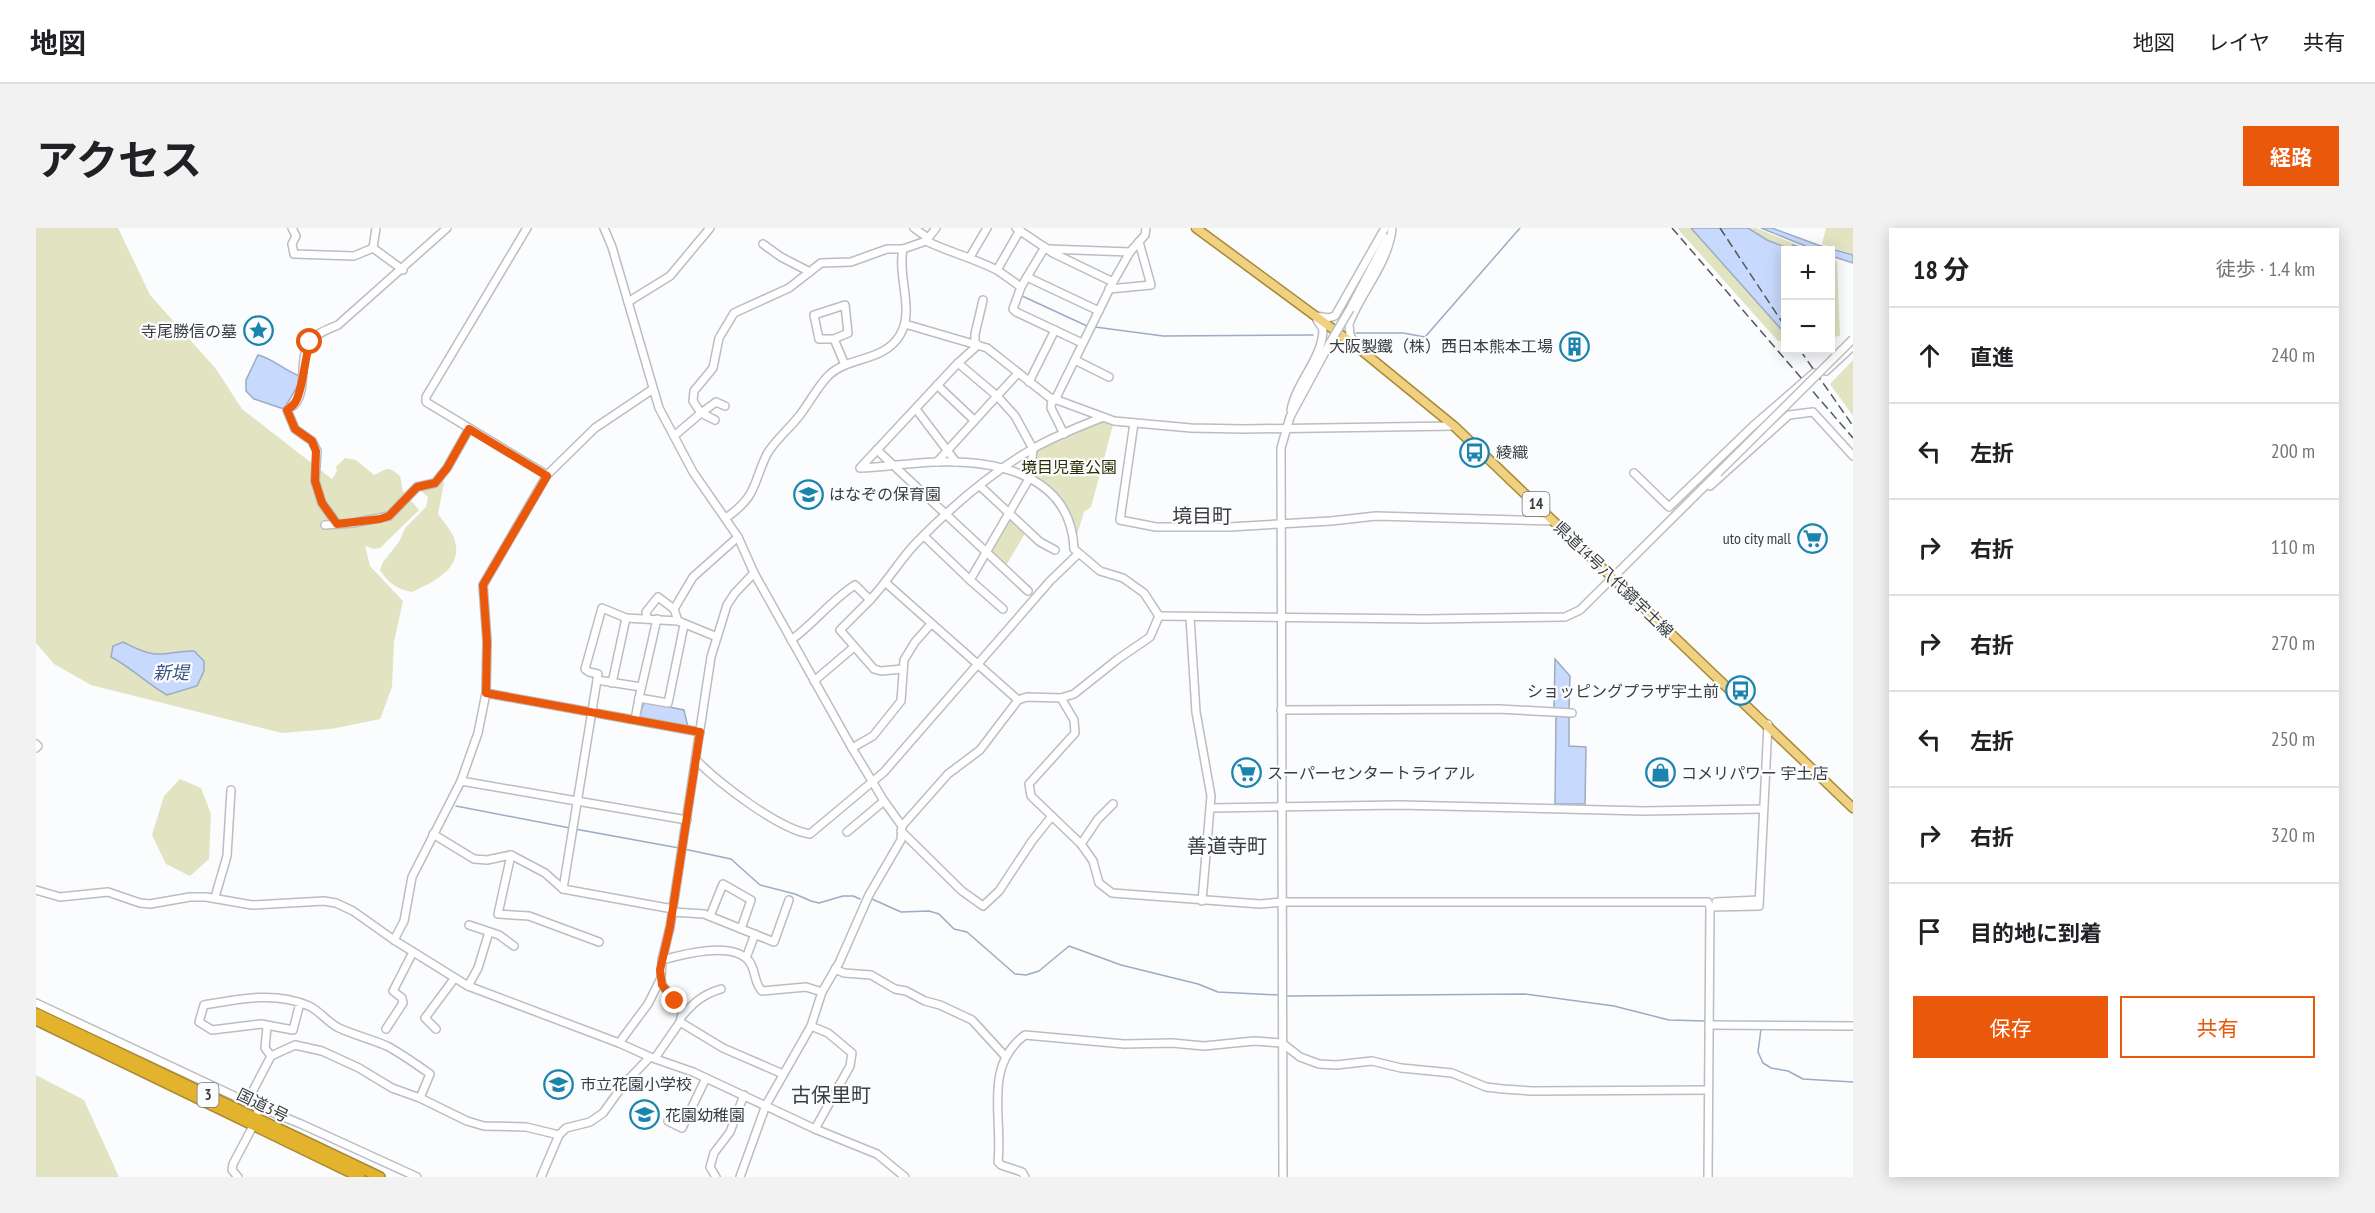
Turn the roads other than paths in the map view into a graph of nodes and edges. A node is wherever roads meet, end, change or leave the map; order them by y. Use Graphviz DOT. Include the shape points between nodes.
graph roads {
  1 [pos="292,228"];
  2 [pos="376,228"];
  3 [pos="447,228"];
  4 [pos="527,228"];
  5 [pos="604,228"];
  6 [pos="710,228"];
  7 [pos="914,228"];
  8 [pos="936,228"];
  9 [pos="987,228"];
  10 [pos="1146,228"];
  11 [pos="1385,228"];
  12 [pos="1392,228"];
  13 [pos="1018,229"];
  14 [pos="1201,230"];
  15 [pos="927,239"];
  16 [pos="1139,242"];
  17 [pos="763,244"];
  18 [pos="373,248"];
  19 [pos="1046,248"];
  20 [pos="903,249"];
  21 [pos="1130,252"];
  22 [pos="970,257"];
  23 [pos="403,270"];
  24 [pos="997,270"];
  25 [pos="810,272"];
  26 [pos="1027,277"];
  27 [pos="1113,282"];
  28 [pos="1021,288"];
  29 [pos="1109,289"];
  30 [pos="983,300"];
  31 [pos="628,302"];
  32 [pos="1099,311"];
  33 [pos="1314,316"];
  34 [pos="905,324"];
  35 [pos="1055,330"];
  36 [pos="1853,334"];
  37 [pos="834,339"];
  38 [pos="1853,339"];
  39 [pos="1082,343"];
  40 [pos="977,344"];
  41 [pos="1356,346"];
  42 [pos="1853,346"];
  43 [pos="1075,360"];
  44 [pos="958,363"];
  45 [pos="845,366"];
  46 [pos="1826,371"];
  47 [pos="1018,373"];
  48 [pos="1109,377"];
  49 [pos="1029,382"];
  50 [pos="937,385"];
  51 [pos="653,389"];
  52 [pos="997,396"];
  53 [pos="1054,399"];
  54 [pos="725,406"];
  55 [pos="916,409"];
  56 [pos="701,413"];
  57 [pos="1290,417"];
  58 [pos="1101,418"];
  59 [pos="715,420"];
  60 [pos="974,420"];
  61 [pos="1134,423"];
  62 [pos="1454,426"];
  63 [pos="1286,428"];
  64 [pos="469,429"];
  65 [pos="1064,434"];
  66 [pos="674,436"];
  67 [pos="948,449"];
  68 [pos="1033,449"];
  69 [pos="877,450"];
  70 [pos="1853,456"];
  71 [pos="937,462"];
  72 [pos="956,462"];
  73 [pos="892,465"];
  74 [pos="1002,469"];
  75 [pos="1634,473"];
  76 [pos="547,476"];
  77 [pos="1030,477"];
  78 [pos="980,486"];
  79 [pos="1682,508"];
  80 [pos="1008,512"];
  81 [pos="945,514"];
  82 [pos="726,518"];
  83 [pos="1553,521"];
  84 [pos="1281,522"];
  85 [pos="337,524"];
  86 [pos="325,525"];
  87 [pos="924,536"];
  88 [pos="738,537"];
  89 [pos="1055,550"];
  90 [pos="985,552"];
  91 [pos="1078,554"];
  92 [pos="754,573"];
  93 [pos="1612,579"];
  94 [pos="970,580"];
  95 [pos="886,583"];
  96 [pos="1028,591"];
  97 [pos="870,600"];
  98 [pos="674,609"];
  99 [pos="1003,609"];
  100 [pos="1159,616"];
  101 [pos="1281,616"];
  102 [pos="1190,617"];
  103 [pos="626,618"];
  104 [pos="647,618"];
  105 [pos="657,619"];
  106 [pos="681,623"];
  107 [pos="931,624"];
  108 [pos="717,637"];
  109 [pos="791,640"];
  110 [pos="854,646"];
  111 [pos="977,665"];
  112 [pos="902,669"];
  113 [pos="597,680"];
  114 [pos="814,681"];
  115 [pos="612,683"];
  116 [pos="641,687"];
  117 [pos="486,693"];
  118 [pos="639,698"];
  119 [pos="1061,698"];
  120 [pos="1018,700"];
  121 [pos="1281,710"];
  122 [pos="592,712"];
  123 [pos="1572,713"];
  124 [pos="635,720"];
  125 [pos="1768,724"];
  126 [pos="700,732"];
  127 [pos="852,748"];
  128 [pos="696,760"];
  129 [pos="461,781"];
  130 [pos="872,782"];
  131 [pos="231,790"];
  132 [pos="577,801"];
  133 [pos="884,801"];
  134 [pos="1113,804"];
  135 [pos="1282,807"];
  136 [pos="1211,808"];
  137 [pos="1853,808"];
  138 [pos="1763,809"];
  139 [pos="1052,816"];
  140 [pos="687,820"];
  141 [pos="901,829"];
  142 [pos="847,832"];
  143 [pos="433,834"];
  144 [pos="1081,844"];
  145 [pos="511,855"];
  146 [pos="563,889"];
  147 [pos="36,890"];
  148 [pos="215,897"];
  149 [pos="789,900"];
  150 [pos="1202,901"];
  151 [pos="1283,902"];
  152 [pos="1709,905"];
  153 [pos="672,911"];
  154 [pos="710,916"];
  155 [pos="469,925"];
  156 [pos="741,929"];
  157 [pos="489,932"];
  158 [pos="755,934"];
  159 [pos="394,940"];
  160 [pos="599,942"];
  161 [pos="514,946"];
  162 [pos="413,952"];
  163 [pos="746,958"];
  164 [pos="662,960"];
  165 [pos="835,969"];
  166 [pos="661,978"];
  167 [pos="454,979"];
  168 [pos="468,986"];
  169 [pos="721,989"];
  170 [pos="822,992"];
  171 [pos="36,1003"];
  172 [pos="300,1003"];
  173 [pos="36,1012"];
  174 [pos="683,1014"];
  175 [pos="36,1020"];
  176 [pos="680,1022"];
  177 [pos="1709,1025"];
  178 [pos="811,1026"];
  179 [pos="1853,1026"];
  180 [pos="267,1027"];
  181 [pos="386,1029"];
  182 [pos="436,1029"];
  183 [pos="619,1043"];
  184 [pos="1282,1043"];
  185 [pos="271,1056"];
  186 [pos="1005,1056"];
  187 [pos="653,1058"];
  188 [pos="783,1074"];
  189 [pos="706,1077"];
  190 [pos="1708,1090"];
  191 [pos="744,1095"];
  192 [pos="420,1098"];
  193 [pos="247,1102"];
  194 [pos="766,1105"];
  195 [pos="259,1107"];
  196 [pos="668,1121"];
  197 [pos="254,1122"];
  198 [pos="816,1129"];
  199 [pos="559,1136"];
  200 [pos="238,1177"];
  201 [pos="360,1177"];
  202 [pos="380,1177"];
  203 [pos="417,1177"];
  204 [pos="541,1177"];
  205 [pos="716,1177"];
  206 [pos="740,1177"];
  207 [pos="905,1177"];
  208 [pos="1025,1177"];
  209 [pos="1283,1177"];
  210 [pos="1708,1177"];
  1 -- 18 [label="street" via="296,237 292,244 294,254 354,256"];
  2 -- 18 [label="street"];
  3 -- 23 [label="street"];
  4 -- 64 [label="street" via="426,397 429,405"];
  5 -- 31 [label="street"];
  6 -- 31 [label="street" via="670,276"];
  7 -- 15 [label="street"];
  8 -- 15 [label="street"];
  9 -- 22 [label="street"];
  10 -- 16 [label="street"];
  11 -- 33 [label="street" via="1335,316"];
  12 -- 41 [label="street" via="1383,259 1349,324"];
  12 -- 57 [label="street, bridge"];
  13 -- 19 [label="street"];
  13 -- 24 [label="street"];
  14 -- 33 [label="main road, 県道14号八代鏡宇土線 / 14"];
  15 -- 20 [label="street"];
  15 -- 22 [label="street"];
  16 -- 21 [label="street"];
  16 -- 29 [label="street" via="1151,285"];
  17 -- 25 [label="street"];
  18 -- 23 [label="street"];
  19 -- 21 [label="street"];
  19 -- 26 [label="street"];
  19 -- 27 [label="street"];
  20 -- 25 [label="street" via="886,249 851,262 821,262"];
  20 -- 34 [label="street"];
  21 -- 27 [label="street"];
  22 -- 24 [label="street"];
  23 -- 85 [label="street" via="338,325 310,342 301,389 294,405 287,410 295,429 312,441 316,451 315,481 322,503"];
  24 -- 28 [label="street"];
  25 -- 56 [label="street" via="789,288 734,313 719,338 713,368 694,391 693,401"];
  26 -- 28 [label="street"];
  26 -- 32 [label="street"];
  27 -- 29 [label="street"];
  28 -- 35 [label="street" via="1013,309"];
  29 -- 32 [label="street"];
  30 -- 40 [label="street"];
  31 -- 51 [label="street"];
  32 -- 39 [label="street"];
  33 -- 41 [label="main road, 県道14号八代鏡宇土線 / 14"];
  33 -- 57 [label="street" via="1322,326 1322,344 1293,399"];
  34 -- 40 [label="street"];
  34 -- 45 [label="street" via="888,347"];
  35 -- 39 [label="street"];
  35 -- 49 [label="street"];
  36 -- 75 [label="street" via="1669,507"];
  37 -- 37 [label="street" via="848,333 845,304 814,315 819,339"];
  37 -- 45 [label="street"];
  38 -- 79 [label="street, bridge"];
  39 -- 43 [label="street"];
  40 -- 44 [label="street"];
  40 -- 47 [label="street"];
  41 -- 62 [label="main road, 県道14号八代鏡宇土線 / 14"];
  42 -- 46 [label="street"];
  43 -- 48 [label="street"];
  43 -- 53 [label="street"];
  44 -- 50 [label="street"];
  44 -- 52 [label="street"];
  45 -- 82 [label="street" via="828,375 767,454 743,506"];
  47 -- 49 [label="street"];
  47 -- 52 [label="street"];
  49 -- 53 [label="street"];
  50 -- 55 [label="street"];
  50 -- 60 [label="street"];
  51 -- 66 [label="street"];
  51 -- 76 [label="street" via="595,428"];
  52 -- 60 [label="street"];
  52 -- 68 [label="street" via="1015,416"];
  53 -- 58 [label="street"];
  53 -- 65 [label="street" via="1051,408"];
  54 -- 56 [label="street" via="716,402"];
  55 -- 67 [label="street"];
  55 -- 69 [label="street"];
  56 -- 59 [label="street"];
  56 -- 66 [label="street"];
  57 -- 63 [label="street"];
  58 -- 61 [label="street"];
  58 -- 65 [label="street"];
  60 -- 67 [label="street"];
  61 -- 63 [label="street" via="1191,428"];
  61 -- 84 [label="street" via="1120,520 1156,527"];
  62 -- 63 [label="street"];
  62 -- 83 [label="main road, 県道14号八代鏡宇土線 / 14"];
  63 -- 84 [label="street" via="1281,448"];
  64 -- 76 [label="street"];
  64 -- 85 [label="street" via="435,483 417,487 389,516"];
  65 -- 68 [label="street"];
  66 -- 82 [label="street" via="707,496"];
  67 -- 71 [label="street"];
  67 -- 72 [label="street"];
  68 -- 74 [label="street"];
  68 -- 77 [label="street"];
  69 -- 73 [label="street"];
  69 -- 73 [label="street" via="860,468"];
  70 -- 79 [label="street" via="1813,412 1789,415 1725,475"];
  71 -- 72 [label="street"];
  71 -- 73 [label="street"];
  72 -- 74 [label="street"];
  73 -- 81 [label="street"];
  74 -- 77 [label="street"];
  74 -- 78 [label="street"];
  76 -- 117 [label="street" via="483,585"];
  77 -- 80 [label="street"];
  77 -- 91 [label="street" via="1058,501 1068,517"];
  78 -- 80 [label="street"];
  78 -- 81 [label="street"];
  79 -- 93 [label="street"];
  80 -- 89 [label="street" via="1040,542"];
  80 -- 90 [label="street"];
  81 -- 87 [label="street"];
  81 -- 90 [label="street"];
  82 -- 88 [label="street"];
  83 -- 84 [label="street" via="1376,516"];
  83 -- 93 [label="main road, 県道14号八代鏡宇土線 / 14"];
  84 -- 101 [label="street"];
  85 -- 86 [label="street"];
  87 -- 94 [label="street"];
  87 -- 95 [label="street"];
  88 -- 92 [label="street"];
  88 -- 98 [label="street" via="693,577"];
  90 -- 94 [label="street"];
  90 -- 96 [label="street"];
  91 -- 100 [label="street" via="1100,571 1124,578 1144,593"];
  91 -- 111 [label="street"];
  92 -- 108 [label="street" via="727,605"];
  92 -- 109 [label="street"];
  93 -- 101 [label="street" via="1580,610 1565,616"];
  93 -- 125 [label="main road, 県道14号八代鏡宇土線 / 14"];
  94 -- 99 [label="street"];
  95 -- 97 [label="street"];
  95 -- 107 [label="street"];
  97 -- 109 [label="street" via="855,585"];
  97 -- 110 [label="street" via="840,630"];
  98 -- 104 [label="street" via="658,597 646,612"];
  98 -- 106 [label="street"];
  100 -- 102 [label="street"];
  100 -- 119 [label="street" via="1150,637 1074,694"];
  101 -- 102 [label="street"];
  101 -- 121 [label="street"];
  102 -- 136 [label="street" via="1196,712"];
  103 -- 104 [label="street"];
  103 -- 113 [label="street" via="602,608 600,611 585,669 598,674"];
  103 -- 115 [label="street"];
  104 -- 105 [label="street"];
  105 -- 106 [label="street"];
  105 -- 116 [label="street"];
  106 -- 108 [label="street"];
  106 -- 118 [label="street" via="668,703"];
  107 -- 111 [label="street"];
  107 -- 112 [label="street" via="911,648"];
  108 -- 126 [label="street"];
  109 -- 114 [label="street"];
  110 -- 112 [label="street" via="874,669"];
  110 -- 114 [label="street"];
  111 -- 120 [label="street"];
  111 -- 130 [label="street"];
  112 -- 127 [label="street" via="901,701 873,736"];
  113 -- 115 [label="street"];
  113 -- 122 [label="street"];
  114 -- 127 [label="street"];
  115 -- 116 [label="street"];
  116 -- 118 [label="street"];
  117 -- 122 [label="street"];
  117 -- 129 [label="street" via="478,733"];
  118 -- 124 [label="street"];
  119 -- 120 [label="street"];
  119 -- 139 [label="street" via="1074,720 1075,733 1029,784 1031,796"];
  120 -- 141 [label="street" via="980,750 948,774"];
  121 -- 123 [label="street" via="1499,709"];
  121 -- 135 [label="street"];
  122 -- 124 [label="street"];
  122 -- 132 [label="street"];
  124 -- 126 [label="street"];
  125 -- 137 [label="main road, 県道14号八代鏡宇土線 / 14"];
  125 -- 138 [label="street"];
  126 -- 128 [label="street"];
  127 -- 130 [label="street"];
  128 -- 130 [label="street" via="728,790 810,834"];
  128 -- 140 [label="street"];
  129 -- 132 [label="street"];
  129 -- 143 [label="street"];
  130 -- 133 [label="street"];
  131 -- 148 [label="street" via="227,856"];
  132 -- 140 [label="street"];
  132 -- 146 [label="street"];
  133 -- 141 [label="street"];
  133 -- 142 [label="street"];
  134 -- 144 [label="street"];
  135 -- 136 [label="street"];
  135 -- 138 [label="street"];
  135 -- 151 [label="street"];
  136 -- 150 [label="street"];
  138 -- 152 [label="street" via="1759,906"];
  139 -- 141 [label="street" via="999,891 983,906 962,891"];
  139 -- 144 [label="street"];
  140 -- 153 [label="street"];
  141 -- 165 [label="street" via="901,840 869,895"];
  143 -- 145 [label="street" via="474,860"];
  143 -- 159 [label="street" via="412,877 404,921"];
  144 -- 150 [label="street" via="1093,861 1099,883 1112,893"];
  145 -- 146 [label="street" via="545,873"];
  145 -- 160 [label="street" via="498,914 529,916"];
  146 -- 153 [label="street"];
  147 -- 148 [label="street" via="60,897 108,892 150,904"];
  148 -- 159 [label="street" via="252,905 336,903"];
  149 -- 158 [label="street" via="774,942"];
  150 -- 151 [label="street"];
  151 -- 152 [label="street"];
  151 -- 184 [label="street"];
  152 -- 177 [label="street"];
  153 -- 154 [label="street"];
  153 -- 164 [label="street"];
  154 -- 156 [label="street"];
  154 -- 156 [label="street" via="723,884 751,900"];
  155 -- 157 [label="street"];
  156 -- 158 [label="street"];
  157 -- 161 [label="street"];
  157 -- 168 [label="street"];
  158 -- 163 [label="street"];
  159 -- 162 [label="street"];
  162 -- 167 [label="street"];
  162 -- 181 [label="street" via="393,991 403,1003"];
  163 -- 164 [label="street" via="725,950"];
  163 -- 170 [label="street" via="762,991 806,987"];
  164 -- 166 [label="street"];
  165 -- 170 [label="street"];
  165 -- 186 [label="street" via="871,975 972,1020"];
  166 -- 174 [label="street"];
  166 -- 183 [label="street" via="648,1004"];
  167 -- 168 [label="street"];
  167 -- 182 [label="street" via="425,1018"];
  168 -- 183 [label="street"];
  169 -- 174 [label="street" via="707,993"];
  170 -- 178 [label="street"];
  171 -- 193 [label="street"];
  172 -- 180 [label="street" via="293,1030"];
  172 -- 180 [label="street" via="256,997 212,1003 204,1005 199,1022 212,1030 261,1024"];
  172 -- 192 [label="street" via="311,1006 336,1027 386,1046 430,1074"];
  173 -- 197 [label="highway, 国道3号 / 3"];
  174 -- 176 [label="street"];
  175 -- 197 [label="highway, 国道3号 / 3"];
  176 -- 187 [label="street"];
  176 -- 188 [label="street" via="723,1048"];
  177 -- 179 [label="street"];
  177 -- 190 [label="street"];
  178 -- 188 [label="street"];
  178 -- 198 [label="street" via="828,1033 853,1056"];
  180 -- 185 [label="street" via="265,1048"];
  183 -- 187 [label="street"];
  184 -- 186 [label="street" via="1124,1044 1025,1035"];
  184 -- 190 [label="street" via="1300,1057 1319,1064 1372,1061 1452,1073 1486,1087 1532,1091"];
  184 -- 209 [label="street"];
  185 -- 192 [label="street" via="296,1045 322,1051 392,1088"];
  185 -- 193 [label="street"];
  186 -- 208 [label="street" via="996,1093 998,1161"];
  187 -- 189 [label="street"];
  187 -- 199 [label="street" via="624,1084 603,1113 591,1122 566,1128"];
  188 -- 194 [label="street"];
  189 -- 191 [label="street"];
  189 -- 196 [label="street" via="682,1128"];
  190 -- 210 [label="street"];
  191 -- 194 [label="street"];
  191 -- 205 [label="street" via="730,1132 714,1153 710,1167"];
  192 -- 199 [label="street" via="484,1126 526,1127"];
  193 -- 195 [label="street"];
  194 -- 198 [label="street"];
  194 -- 206 [label="street"];
  195 -- 197 [label="street"];
  195 -- 203 [label="street"];
  197 -- 200 [label="street" via="233,1164 232,1170"];
  197 -- 201 [label="highway, 国道3号 / 3"];
  197 -- 202 [label="highway, 国道3号 / 3"];
  198 -- 207 [label="street" via="877,1154"];
  199 -- 204 [label="street"];
}
